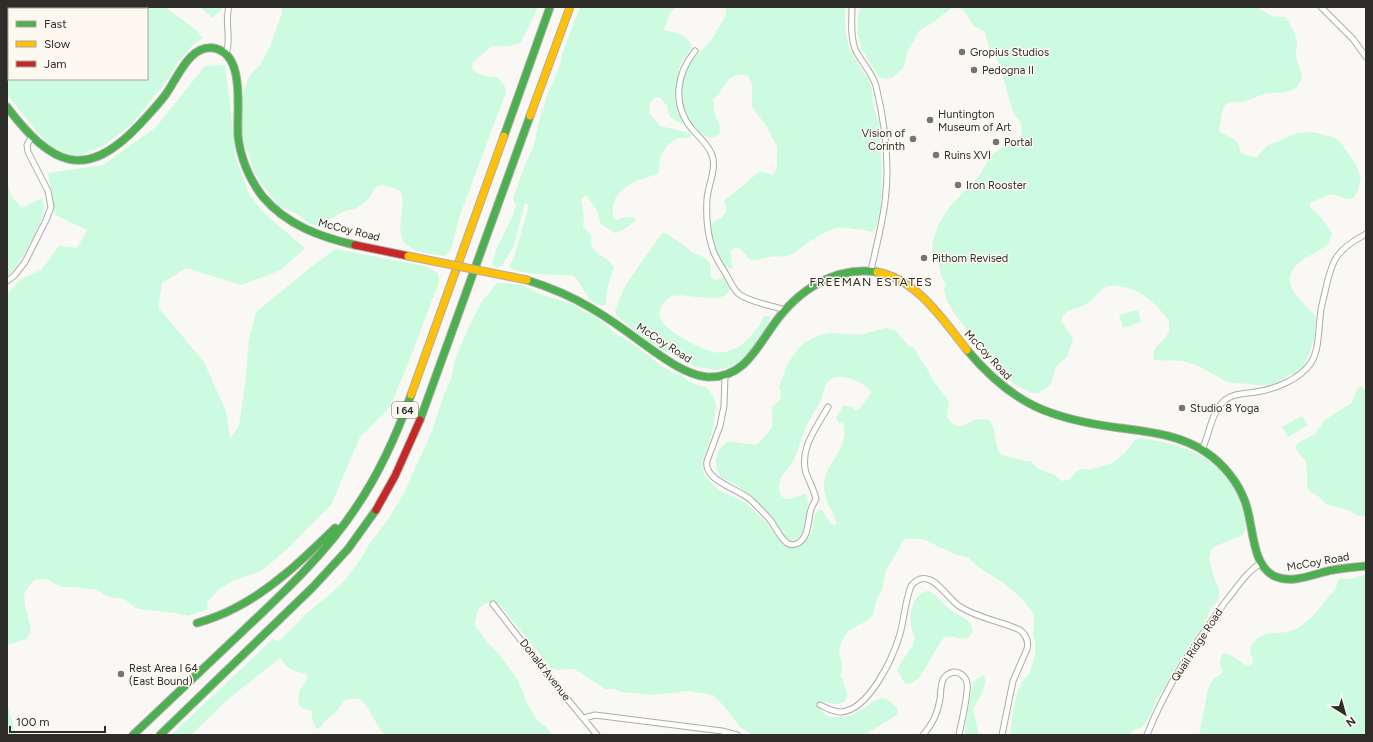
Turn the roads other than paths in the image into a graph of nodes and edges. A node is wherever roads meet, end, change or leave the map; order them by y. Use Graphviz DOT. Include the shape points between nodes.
graph roads {
  1 [pos="229,7"];
  2 [pos="550,7"];
  3 [pos="570,7"];
  4 [pos="852,7"];
  5 [pos="1321,7"];
  6 [pos="695,51"];
  7 [pos="226,53"];
  8 [pos="1366,57"];
  9 [pos="7,107"];
  10 [pos="32,136"];
  11 [pos="1366,234"];
  12 [pos="871,270"];
  13 [pos="7,281"];
  14 [pos="785,310"];
  15 [pos="724,375"];
  16 [pos="828,406"];
  17 [pos="1202,450"];
  18 [pos="355,509"];
  19 [pos="1260,563"];
  20 [pos="1366,566"];
  21 [pos="494,604"];
  22 [pos="197,623"];
  23 [pos="820,705"];
  24 [pos="584,718"];
  25 [pos="133,735"];
  26 [pos="160,735"];
  27 [pos="597,735"];
  28 [pos="737,735"];
  29 [pos="923,735"];
  30 [pos="959,735"];
  31 [pos="1002,735"];
  32 [pos="1147,735"];
  1 -- 7 [label="street"];
  2 -- 18 [label="main road, I 64" via="405,411 378,471"];
  3 -- 26 [label="main road, I 64" via="423,414 394,480 359,535 317,584"];
  4 -- 12 [label="street" via="853,41 875,84 885,146 885,203"];
  5 -- 8 [label="street" via="1353,39"];
  6 -- 14 [label="street" via="682,72 678,87 679,102 682,113 707,144 712,155 714,164 707,199 712,249 739,294 755,302"];
  7 -- 10 [label="main road" via="212,48 196,53 150,112 119,144 101,156 86,160 69,160 54,154"];
  7 -- 15 [label="main road, McCoy Road, bridge" via="236,70 238,124 241,149 248,171 267,203 284,219 308,232 335,240 533,282 588,306 686,371 701,376"];
  9 -- 10 [label="main road"];
  10 -- 13 [label="street" via="27,144 28,152 48,191 50,207 24,262"];
  11 -- 17 [label="street" via="1342,249 1332,263 1320,317 1317,346 1310,364 1285,383 1227,398 1215,413"];
  12 -- 14 [label="main road, McCoy Road" via="850,272 822,280"];
  12 -- 17 [label="main road, McCoy Road" via="888,274 912,288 990,377 1025,403 1052,414 1099,426 1165,435"];
  14 -- 15 [label="main road, McCoy Road" via="750,360 736,371"];
  15 -- 16 [label="street" via="723,410 706,467 716,479 750,499 790,545 795,545 807,532 812,506 816,499 806,472 805,453 810,437"];
  17 -- 19 [label="main road, McCoy Road" via="1227,471 1240,490"];
  18 -- 22 [label="main road" via="287,574 269,587 233,610"];
  18 -- 25 [label="main road, I 64" via="295,580"];
  19 -- 20 [label="main road, McCoy Road" via="1277,577 1291,580 1324,571"];
  19 -- 32 [label="street, Quail Ridge Road" via="1242,580 1211,621 1183,664"];
  21 -- 24 [label="street, Donald Avenue"];
  23 -- 31 [label="street" via="841,712 857,706 868,695 896,646 911,586 914,582 926,578 960,606 1020,630 1027,638 1027,649 1013,681"];
  24 -- 27 [label="street, Donald Avenue"];
  24 -- 28 [label="street" via="591,715 608,716"];
  29 -- 30 [label="street" via="937,713 942,681 948,674 955,672 967,682"];
}
